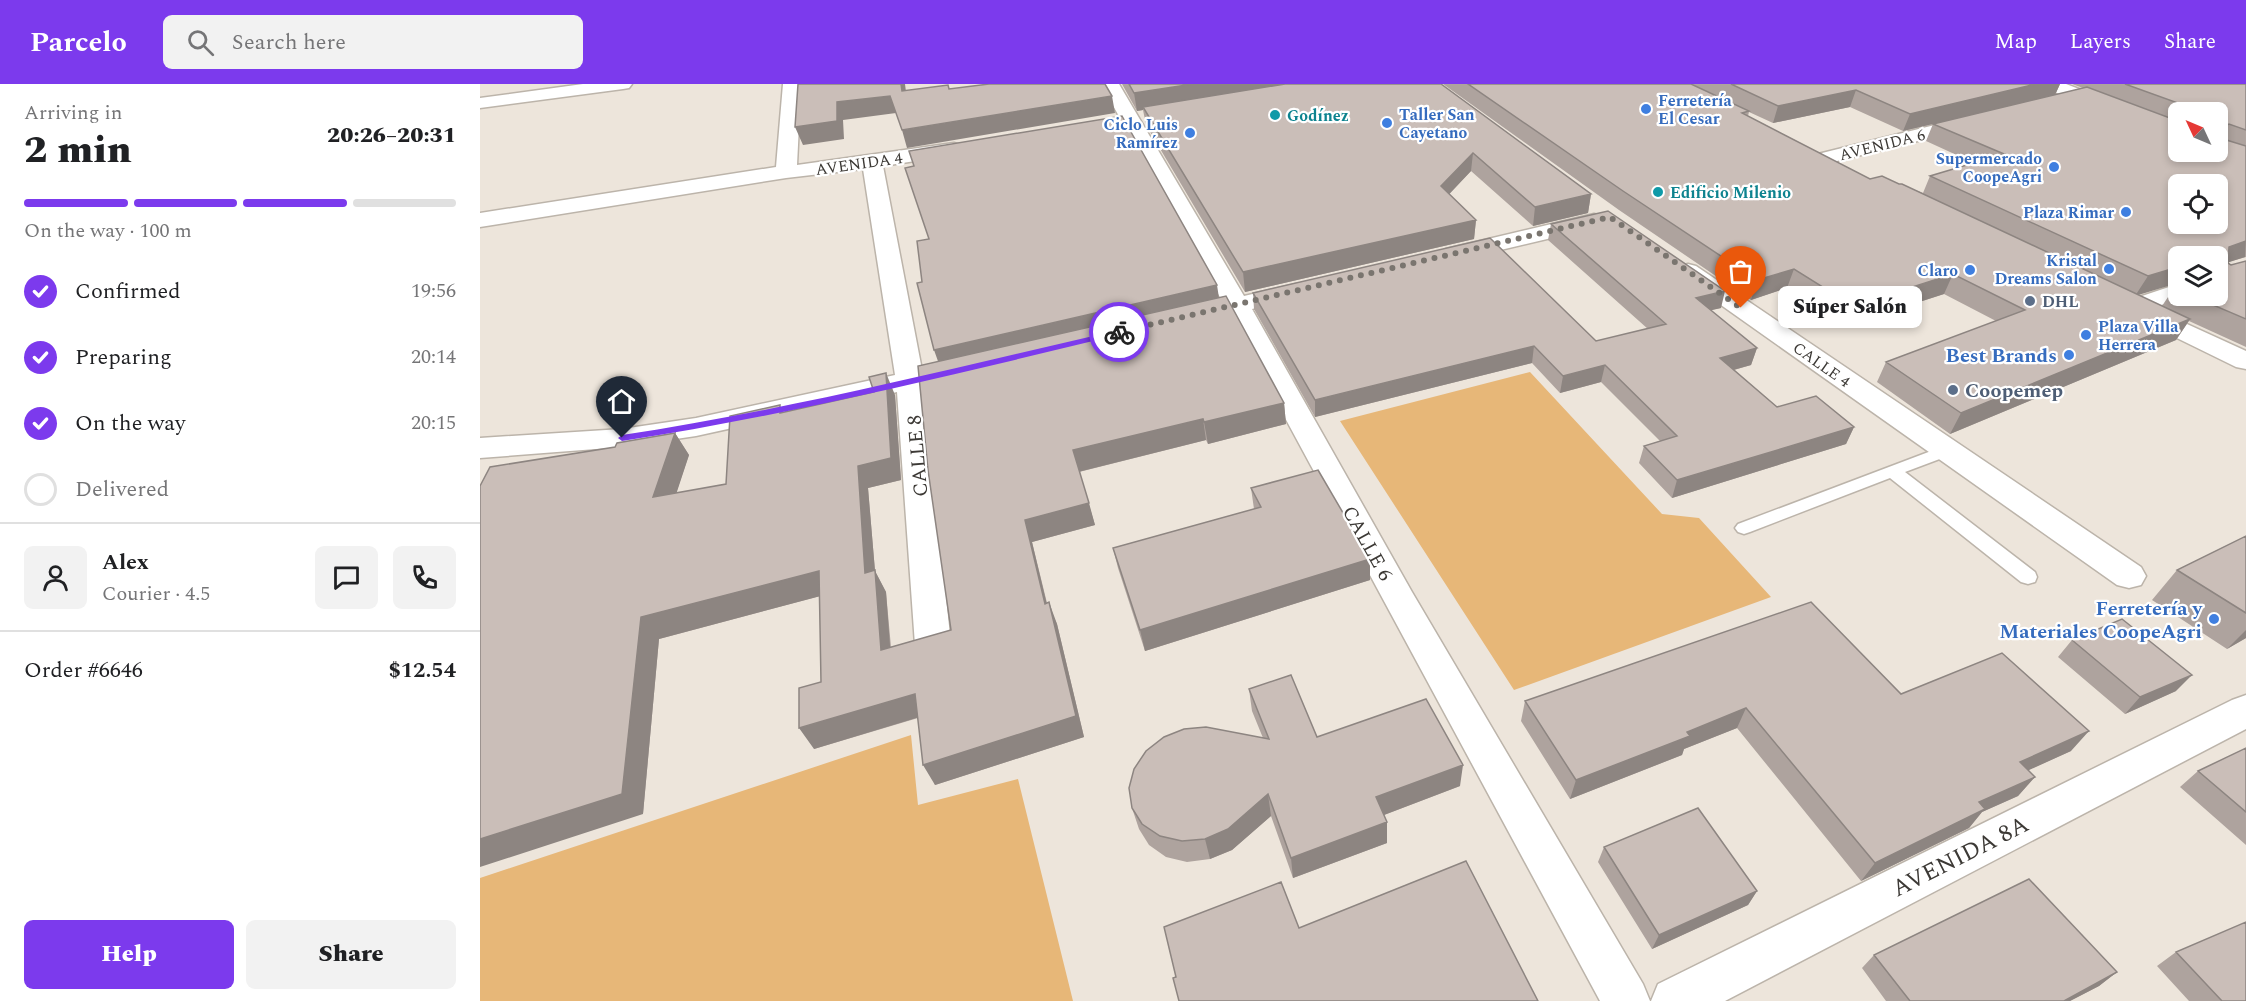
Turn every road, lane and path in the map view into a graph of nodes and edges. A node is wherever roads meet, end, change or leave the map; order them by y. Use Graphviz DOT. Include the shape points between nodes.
graph roads {
  1 [pos="623,84"];
  2 [pos="792,84"];
  3 [pos="1110,84"];
  4 [pos="2053,84"];
  5 [pos="2079,96"];
  6 [pos="480,103"];
  7 [pos="2044,104"];
  8 [pos="1152,116"];
  9 [pos="1998,116"];
  10 [pos="1129,120"];
  11 [pos="1106,124"];
  12 [pos="2168,131"];
  13 [pos="977,145"];
  14 [pos="872,162"];
  15 [pos="786,172"];
  16 [pos="1856,172"];
  17 [pos="1581,196"];
  18 [pos="480,220"];
  19 [pos="1667,257"];
  20 [pos="1435,258"];
  21 [pos="1318,286"];
  22 [pos="2168,293"];
  23 [pos="1237,305"];
  24 [pos="1167,321"];
  25 [pos="2246,361"];
  26 [pos="992,362"];
  27 [pos="910,381"];
  28 [pos="1947,450"];
  29 [pos="494,457"];
  30 [pos="1892,471"];
  31 [pos="1744,528"];
  32 [pos="2130,576"];
  33 [pos="2028,577"];
  34 [pos="933,645"];
  35 [pos="2246,711"];
  36 [pos="1626,1001"];
  37 [pos="1675,1001"];
  1 -- 6 [label="street"];
  2 -- 15 [label="street"];
  3 -- 10 [label="street, CALLE 6"];
  4 -- 5 [label="street"];
  5 -- 7 [label="street"];
  5 -- 12 [label="street"];
  8 -- 10 [label="street"];
  9 -- 16 [label="street, AVENIDA 6" via="1818,154"];
  10 -- 11 [label="street"];
  10 -- 23 [label="street, CALLE 6"];
  13 -- 14 [label="street, AVENIDA 4"];
  14 -- 15 [label="street, AVENIDA 4"];
  14 -- 27 [label="street, CALLE 8"];
  15 -- 18 [label="street, AVENIDA 4"];
  17 -- 20 [label="street" via="1614,221"];
  19 -- 28 [label="street, CALLE 4"];
  21 -- 23 [label="street"];
  22 -- 25 [label="street" via="2122,302"];
  23 -- 24 [label="street"];
  23 -- 36 [label="street, CALLE 6"];
  26 -- 27 [label="street"];
  27 -- 29 [label="street" via="696,427"];
  27 -- 34 [label="street, CALLE 8"];
  28 -- 30 [label="lane"];
  28 -- 32 [label="street, CALLE 4"];
  30 -- 31 [label="lane"];
  30 -- 33 [label="lane"];
  35 -- 37 [label="street, AVENIDA 8A"];
}
